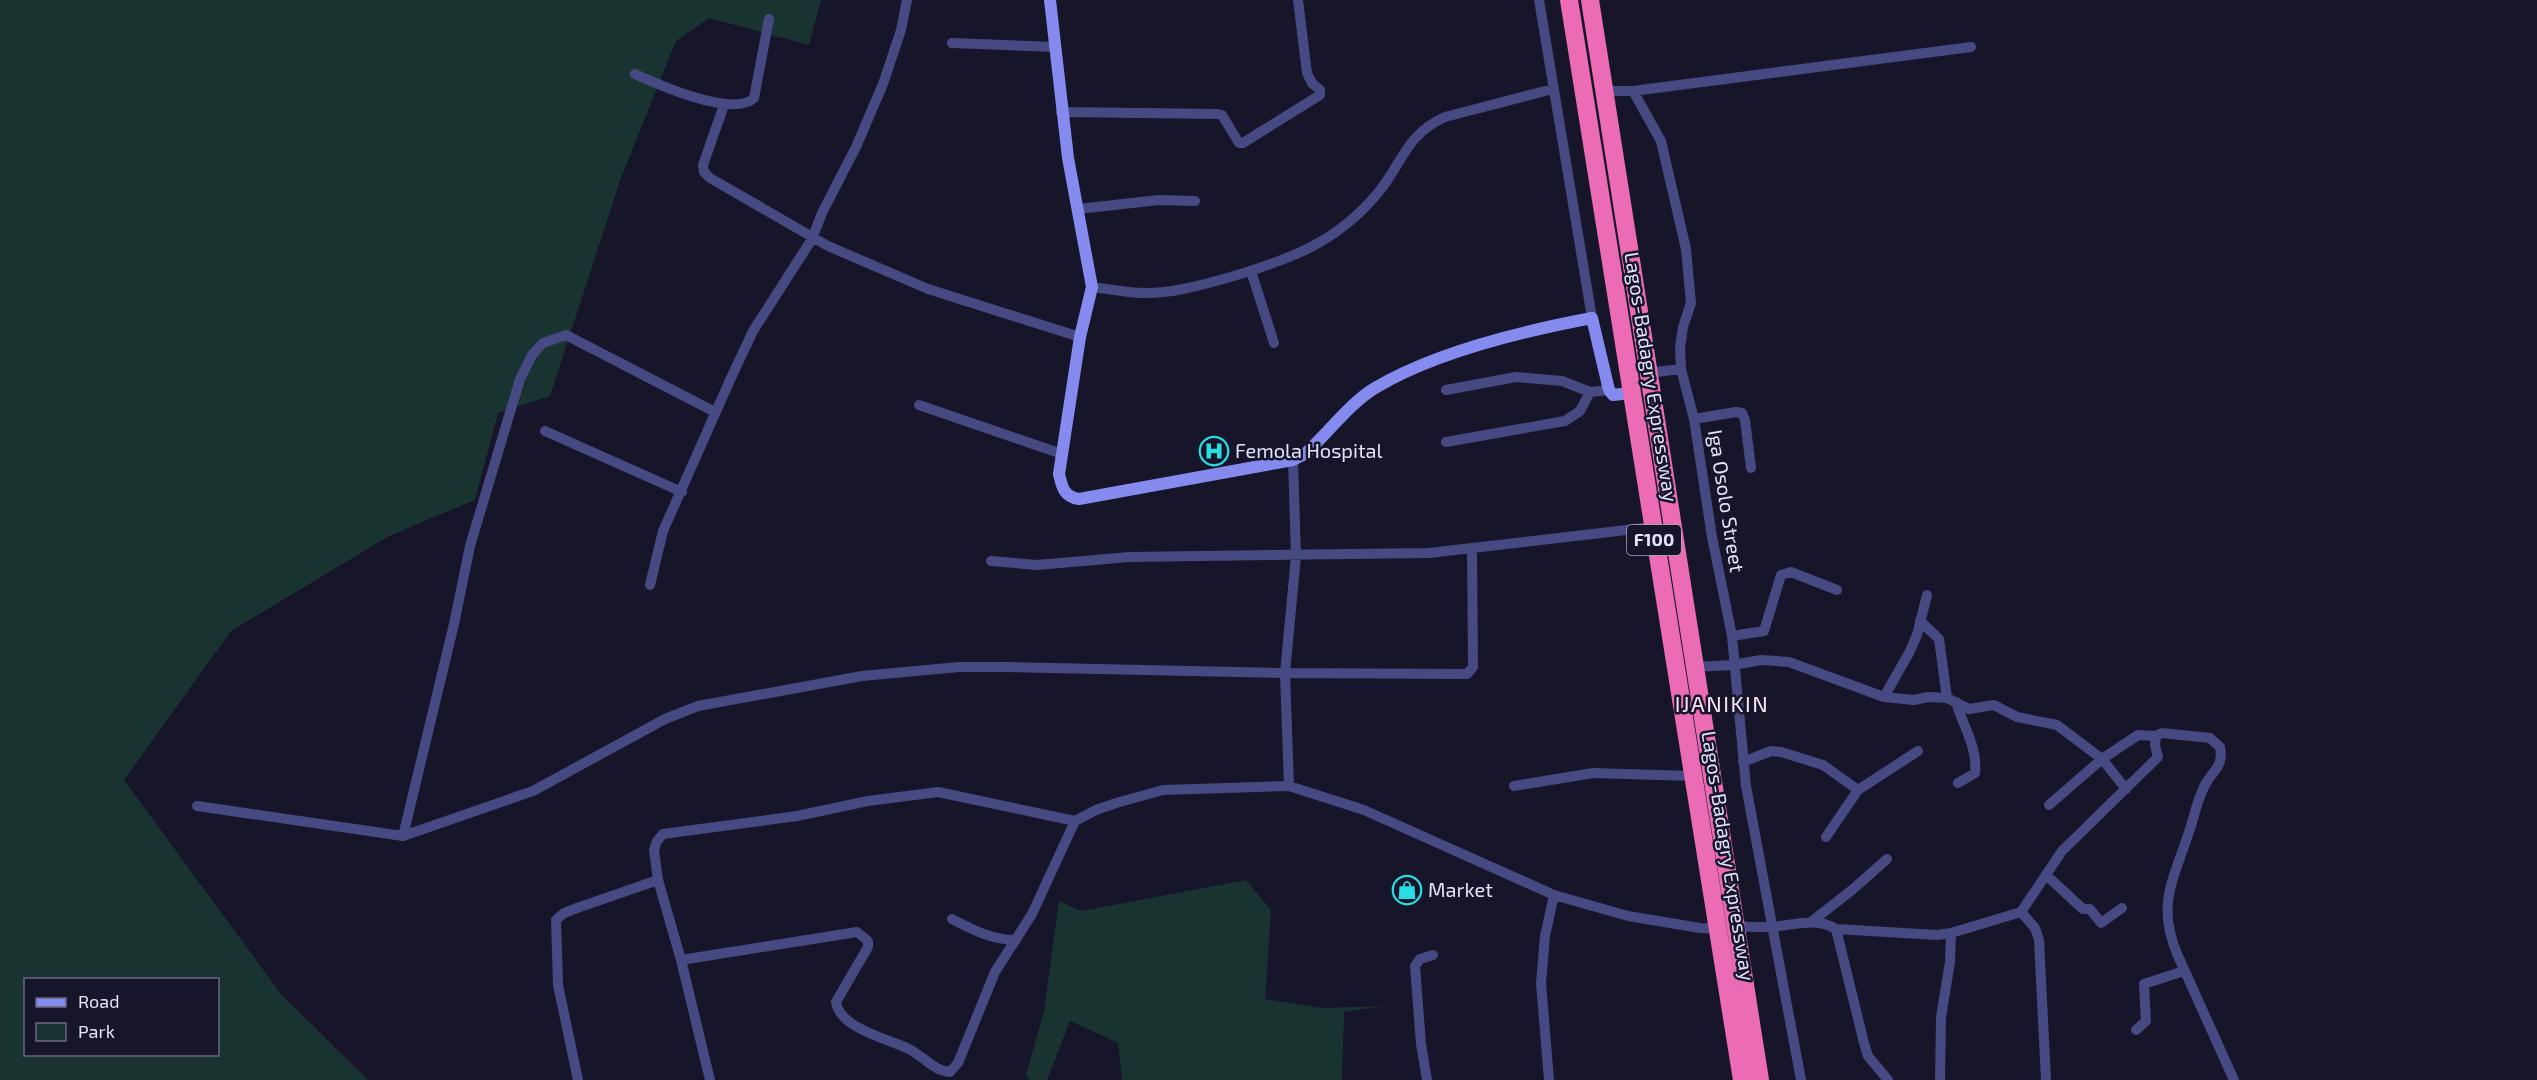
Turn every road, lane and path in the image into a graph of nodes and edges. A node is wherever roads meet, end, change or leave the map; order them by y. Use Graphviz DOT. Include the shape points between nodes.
graph roads {
  1 [pos="907,0"];
  2 [pos="1050,0"];
  3 [pos="1298,0"];
  4 [pos="1539,0"];
  5 [pos="1569,0"];
  6 [pos="1590,0"];
  7 [pos="769,19"];
  8 [pos="952,42"];
  9 [pos="1055,47"];
  10 [pos="1971,47"];
  11 [pos="635,74"];
  12 [pos="1553,89"];
  13 [pos="1606,90"];
  14 [pos="1633,91"];
  15 [pos="724,105"];
  16 [pos="1061,112"];
  17 [pos="1195,201"];
  18 [pos="1078,209"];
  19 [pos="812,239"];
  20 [pos="1251,271"];
  21 [pos="1092,287"];
  22 [pos="1592,318"];
  23 [pos="1080,337"];
  24 [pos="1274,343"];
  25 [pos="1681,369"];
  26 [pos="1647,373"];
  27 [pos="1446,390"];
  28 [pos="1609,390"];
  29 [pos="1590,392"];
  30 [pos="1630,393"];
  31 [pos="919,405"];
  32 [pos="715,412"];
  33 [pos="1694,419"];
  34 [pos="545,430"];
  35 [pos="1446,442"];
  36 [pos="1062,454"];
  37 [pos="1293,460"];
  38 [pos="1751,468"];
  39 [pos="682,492"];
  40 [pos="1652,527"];
  41 [pos="1472,548"];
  42 [pos="1296,556"];
  43 [pos="991,561"];
  44 [pos="650,585"];
  45 [pos="1837,590"];
  46 [pos="1927,595"];
  47 [pos="1920,621"];
  48 [pos="1732,636"];
  49 [pos="1733,665"];
  50 [pos="1695,667"];
  51 [pos="1285,673"];
  52 [pos="1884,697"];
  53 [pos="1952,700"];
  54 [pos="2156,736"];
  55 [pos="1918,752"];
  56 [pos="2102,759"];
  57 [pos="1743,762"];
  58 [pos="1692,776"];
  59 [pos="1958,783"];
  60 [pos="1290,786"];
  61 [pos="1514,786"];
  62 [pos="2126,789"];
  63 [pos="1858,790"];
  64 [pos="2049,805"];
  65 [pos="197,806"];
  66 [pos="1076,821"];
  67 [pos="403,836"];
  68 [pos="1826,837"];
  69 [pos="1887,859"];
  70 [pos="2046,875"];
  71 [pos="658,880"];
  72 [pos="1554,895"];
  73 [pos="2122,908"];
  74 [pos="2021,912"];
  75 [pos="952,919"];
  76 [pos="1811,922"];
  77 [pos="1770,927"];
  78 [pos="1727,928"];
  79 [pos="1836,929"];
  80 [pos="1951,933"];
  81 [pos="1016,940"];
  82 [pos="1433,955"];
  83 [pos="681,960"];
  84 [pos="2184,971"];
  85 [pos="2136,1030"];
  86 [pos="578,1080"];
  87 [pos="711,1080"];
  88 [pos="1427,1080"];
  89 [pos="1549,1080"];
  90 [pos="1742,1080"];
  91 [pos="1760,1080"];
  92 [pos="1800,1080"];
  93 [pos="1888,1080"];
  94 [pos="1940,1080"];
  95 [pos="2046,1080"];
  96 [pos="2234,1080"];
  1 -- 19 [label="street" via="884,84"];
  2 -- 9 [label="street"];
  3 -- 16 [label="street" via="1307,73 1320,95 1243,143 1239,143 1218,114"];
  4 -- 12 [label="street"];
  5 -- 30 [label="highway, Lagos-Badagry Expressway / F100"];
  6 -- 13 [label="highway, Lagos-Badagry Expressway / F100"];
  7 -- 15 [label="street" via="754,98 744,105"];
  8 -- 9 [label="street"];
  9 -- 16 [label="street"];
  10 -- 14 [label="street"];
  11 -- 15 [label="street"];
  12 -- 20 [label="street" via="1430,124 1414,137 1378,193 1350,221 1300,254"];
  12 -- 22 [label="street"];
  13 -- 14 [label="street"];
  13 -- 26 [label="highway, Lagos-Badagry Expressway / F100"];
  14 -- 25 [label="street, Iga Osolo Street" via="1661,141 1686,249 1691,303 1682,337"];
  15 -- 19 [label="street" via="704,172"];
  16 -- 18 [label="street"];
  17 -- 18 [label="street" via="1159,200"];
  18 -- 21 [label="street"];
  19 -- 23 [label="street" via="928,289"];
  19 -- 32 [label="street" via="753,331"];
  20 -- 21 [label="street" via="1168,291 1146,293"];
  20 -- 24 [label="street"];
  21 -- 23 [label="street"];
  22 -- 28 [label="street"];
  22 -- 37 [label="street" via="1534,330 1434,360 1374,388 1305,454"];
  23 -- 36 [label="street"];
  25 -- 26 [label="street"];
  25 -- 33 [label="street, Iga Osolo Street"];
  26 -- 50 [label="highway, Lagos-Badagry Expressway / F100"];
  27 -- 29 [label="street" via="1516,377 1562,381"];
  28 -- 29 [label="street"];
  28 -- 30 [label="street" via="1613,395"];
  29 -- 35 [label="street" via="1580,411 1565,421"];
  30 -- 40 [label="highway, Lagos-Badagry Expressway / F100"];
  31 -- 36 [label="street"];
  32 -- 39 [label="street"];
  32 -- 67 [label="street" via="566,335 543,344 532,355 520,379 475,526"];
  33 -- 38 [label="street" via="1742,413"];
  33 -- 48 [label="street, Iga Osolo Street"];
  34 -- 39 [label="street"];
  36 -- 37 [label="street" via="1059,474 1063,490 1071,498 1079,499"];
  37 -- 42 [label="street"];
  39 -- 44 [label="street" via="663,531"];
  40 -- 41 [label="street"];
  40 -- 58 [label="highway, Lagos-Badagry Expressway / F100"];
  41 -- 42 [label="street" via="1429,553"];
  41 -- 51 [label="street" via="1470,672"];
  42 -- 43 [label="street" via="1129,556 1037,565"];
  42 -- 51 [label="street"];
  45 -- 48 [label="street" via="1786,573 1781,576 1764,632"];
  46 -- 47 [label="street"];
  47 -- 52 [label="street" via="1910,653"];
  47 -- 53 [label="street" via="1939,639"];
  48 -- 49 [label="street, Iga Osolo Street"];
  49 -- 50 [label="street"];
  49 -- 52 [label="street" via="1761,660 1789,662"];
  49 -- 57 [label="street, Iga Osolo Street"];
  50 -- 78 [label="highway, Lagos-Badagry Expressway / F100"];
  51 -- 60 [label="street"];
  51 -- 67 [label="street" via="959,667 803,686 698,706 665,719 533,791"];
  52 -- 53 [label="street"];
  53 -- 56 [label="street" via="1969,709 1994,705 2017,717 2057,725"];
  53 -- 59 [label="street" via="1975,752 1975,773"];
  54 -- 56 [label="street" via="2138,735"];
  54 -- 62 [label="street" via="2158,757"];
  54 -- 84 [label="street" via="2162,733 2210,738 2220,747 2220,764 2203,788 2171,881 2166,913 2169,936"];
  55 -- 63 [label="street"];
  56 -- 62 [label="street"];
  56 -- 64 [label="street"];
  57 -- 63 [label="street" via="1771,751 1781,752 1823,765"];
  57 -- 77 [label="street, Iga Osolo Street"];
  58 -- 61 [label="street" via="1593,772"];
  58 -- 78 [label="highway, Lagos-Badagry Expressway / F100"];
  60 -- 66 [label="street" via="1163,790 1116,803"];
  60 -- 72 [label="street" via="1364,810"];
  62 -- 70 [label="street" via="2075,836"];
  63 -- 68 [label="street"];
  65 -- 67 [label="street"];
  66 -- 71 [label="street" via="938,792 868,801 797,816 663,834 654,850"];
  66 -- 81 [label="street"];
  69 -- 76 [label="street"];
  70 -- 73 [label="street" via="2083,909 2090,909 2101,923"];
  70 -- 74 [label="street"];
  71 -- 83 [label="street"];
  71 -- 86 [label="street" via="564,913 556,920 558,985"];
  72 -- 78 [label="street" via="1628,916 1700,928"];
  72 -- 89 [label="street" via="1541,983"];
  74 -- 80 [label="street"];
  74 -- 95 [label="street" via="2035,928 2039,940"];
  75 -- 81 [label="street" via="982,934"];
  76 -- 77 [label="street"];
  76 -- 79 [label="street"];
  77 -- 78 [label="street"];
  77 -- 92 [label="street, Iga Osolo Street"];
  78 -- 90 [label="highway, Lagos-Badagry Expressway / F100"];
  78 -- 91 [label="highway, Lagos-Badagry Expressway / F100"];
  79 -- 80 [label="street"];
  79 -- 93 [label="street" via="1868,1056"];
  80 -- 94 [label="street" via="1941,1017"];
  81 -- 83 [label="street" via="995,972 956,1068 947,1073 910,1050 865,1031 841,1013 836,1002 868,947 868,941 857,932"];
  82 -- 88 [label="street" via="1420,959 1415,966"];
  83 -- 87 [label="street"];
  84 -- 85 [label="street" via="2144,984 2146,1021"];
  84 -- 96 [label="street"];
}
